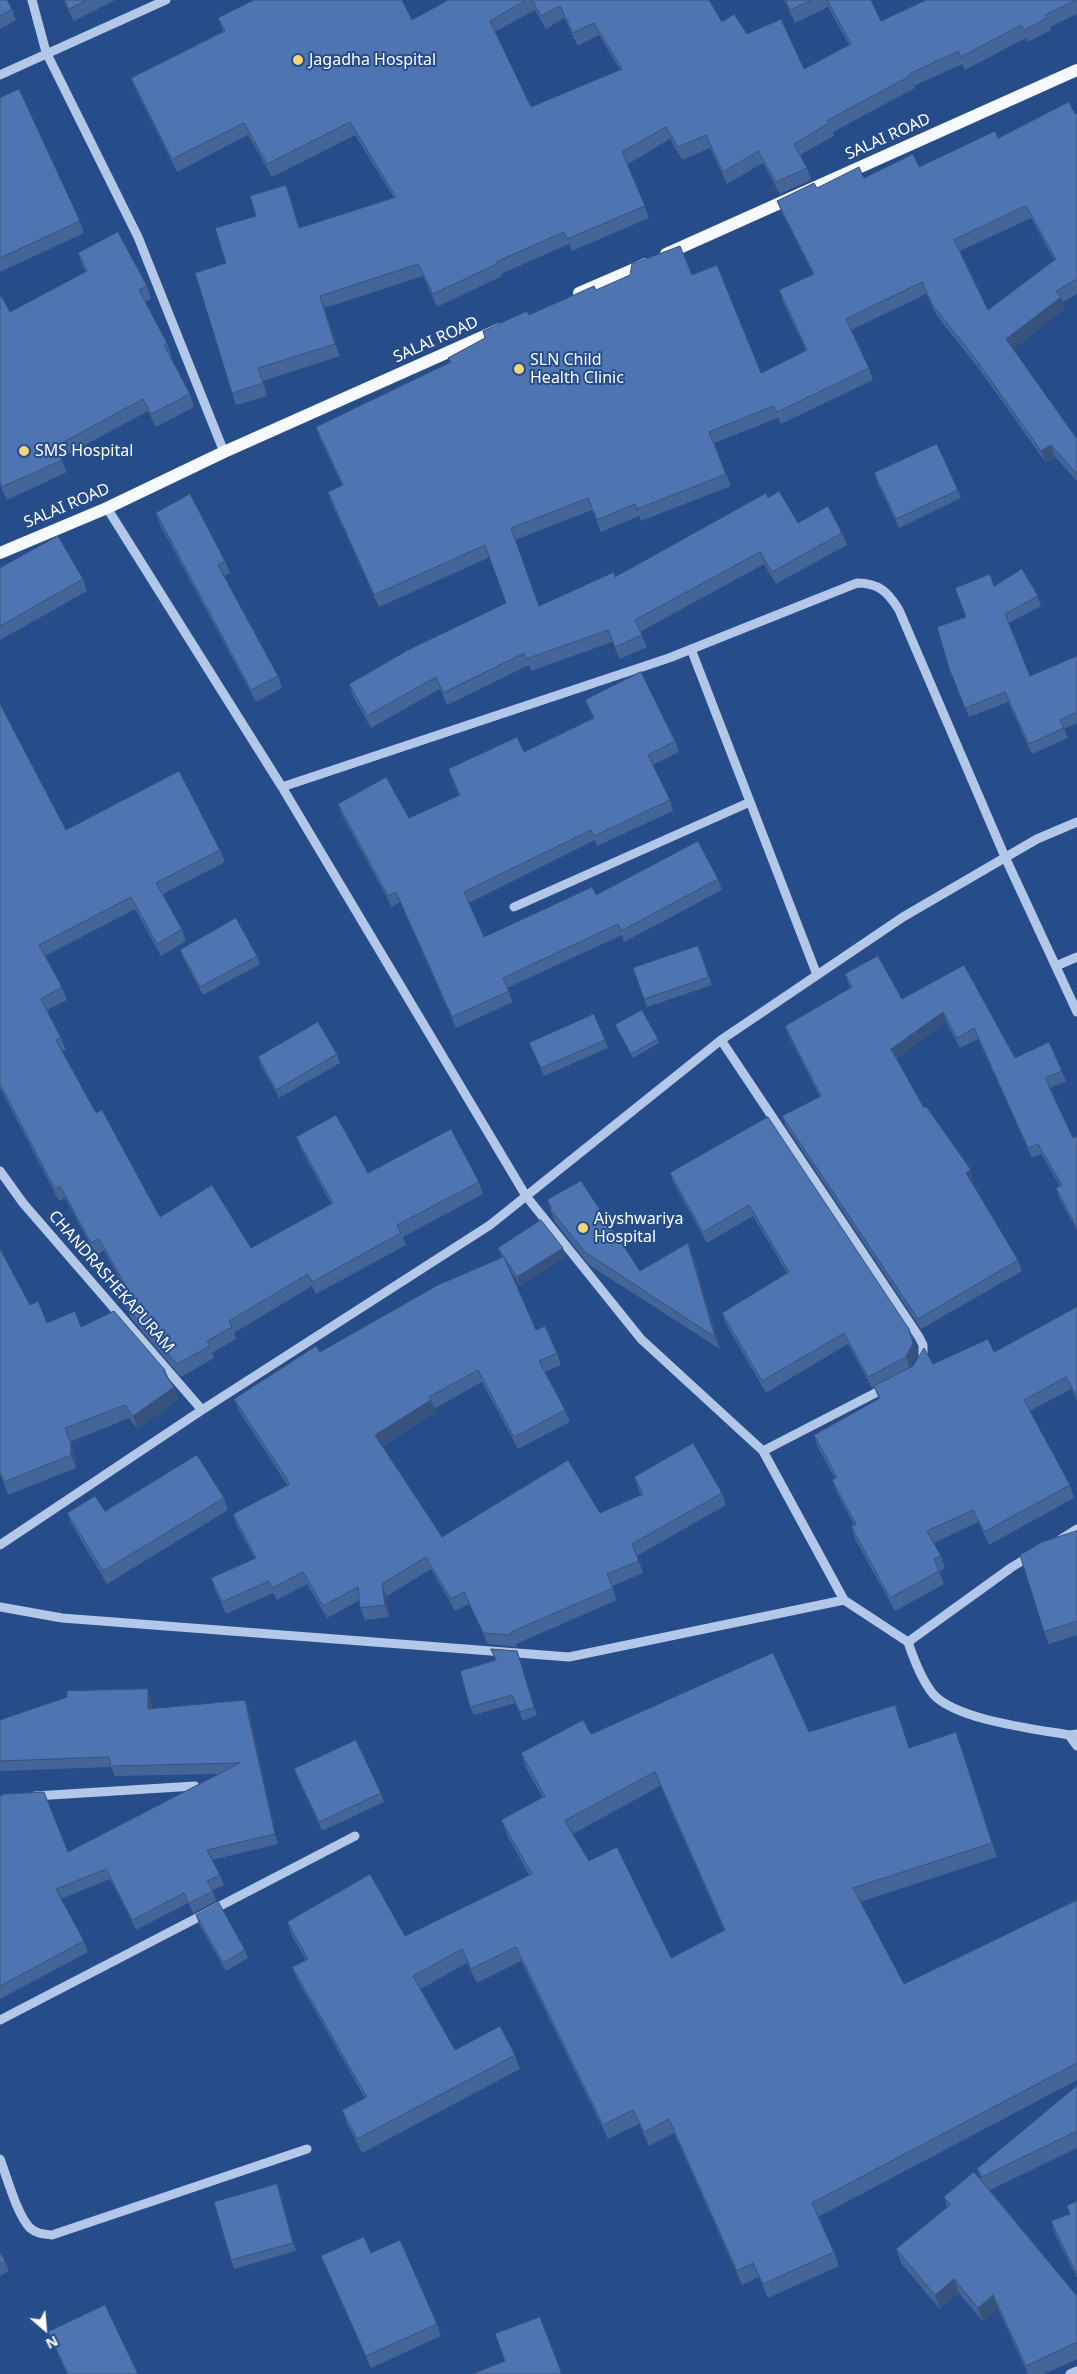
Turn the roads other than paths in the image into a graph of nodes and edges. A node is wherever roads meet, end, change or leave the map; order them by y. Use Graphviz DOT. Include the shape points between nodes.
graph roads {
  1 [pos="32,0"];
  2 [pos="166,0"];
  3 [pos="46,52"];
  4 [pos="1077,70"];
  5 [pos="0,75"];
  6 [pos="569,298"];
  7 [pos="514,322"];
  8 [pos="224,452"];
  9 [pos="107,508"];
  10 [pos="0,553"];
  11 [pos="691,649"];
  12 [pos="282,787"];
  13 [pos="750,802"];
  14 [pos="1077,822"];
  15 [pos="1005,857"];
  16 [pos="514,907"];
  17 [pos="1077,957"];
  18 [pos="1056,966"];
  19 [pos="817,975"];
  20 [pos="1077,1012"];
  21 [pos="721,1040"];
  22 [pos="0,1171"];
  23 [pos="526,1196"];
  24 [pos="918,1368"];
  25 [pos="898,1382"];
  26 [pos="202,1410"];
  27 [pos="763,1452"];
  28 [pos="1077,1529"];
  29 [pos="0,1545"];
  30 [pos="844,1600"];
  31 [pos="0,1607"];
  32 [pos="908,1642"];
  33 [pos="1073,1735"];
  34 [pos="1077,1746"];
  35 [pos="195,1786"];
  36 [pos="29,1797"];
  37 [pos="354,1836"];
  38 [pos="0,2020"];
  39 [pos="307,2149"];
  40 [pos="0,2159"];
  41 [pos="1077,2371"];
  42 [pos="1070,2374"];
  1 -- 3 [label="street"];
  2 -- 3 [label="street"];
  3 -- 5 [label="street"];
  3 -- 8 [label="street" via="138,237"];
  4 -- 6 [label="main road, SALAI ROAD"];
  7 -- 8 [label="main road, SALAI ROAD"];
  8 -- 9 [label="main road, SALAI ROAD"];
  9 -- 10 [label="main road, SALAI ROAD"];
  9 -- 12 [label="street"];
  11 -- 12 [label="street"];
  11 -- 13 [label="street"];
  11 -- 15 [label="street" via="857,584 869,583 881,588 892,597 899,610"];
  12 -- 23 [label="street"];
  13 -- 16 [label="street"];
  13 -- 19 [label="street"];
  14 -- 15 [label="street"];
  15 -- 18 [label="street"];
  15 -- 19 [label="street" via="903,917"];
  17 -- 18 [label="street"];
  18 -- 20 [label="street"];
  19 -- 21 [label="street"];
  21 -- 23 [label="street"];
  21 -- 24 [label="street" via="919,1337 924,1354"];
  22 -- 26 [label="street, CHANDRASHEKAPURAM"];
  23 -- 26 [label="street" via="490,1225"];
  23 -- 27 [label="street" via="641,1339"];
  25 -- 27 [label="street"];
  26 -- 29 [label="street"];
  27 -- 30 [label="street"];
  28 -- 32 [label="street" via="1012,1567"];
  30 -- 31 [label="street" via="569,1657 62,1618"];
  30 -- 32 [label="street"];
  32 -- 33 [label="street" via="917,1667 934,1695 958,1710 990,1720"];
  33 -- 34 [label="street"];
  35 -- 36 [label="street"];
  37 -- 38 [label="street"];
  39 -- 40 [label="street" via="52,2234 40,2233 24,2219"];
  41 -- 42 [label="street"];
}
